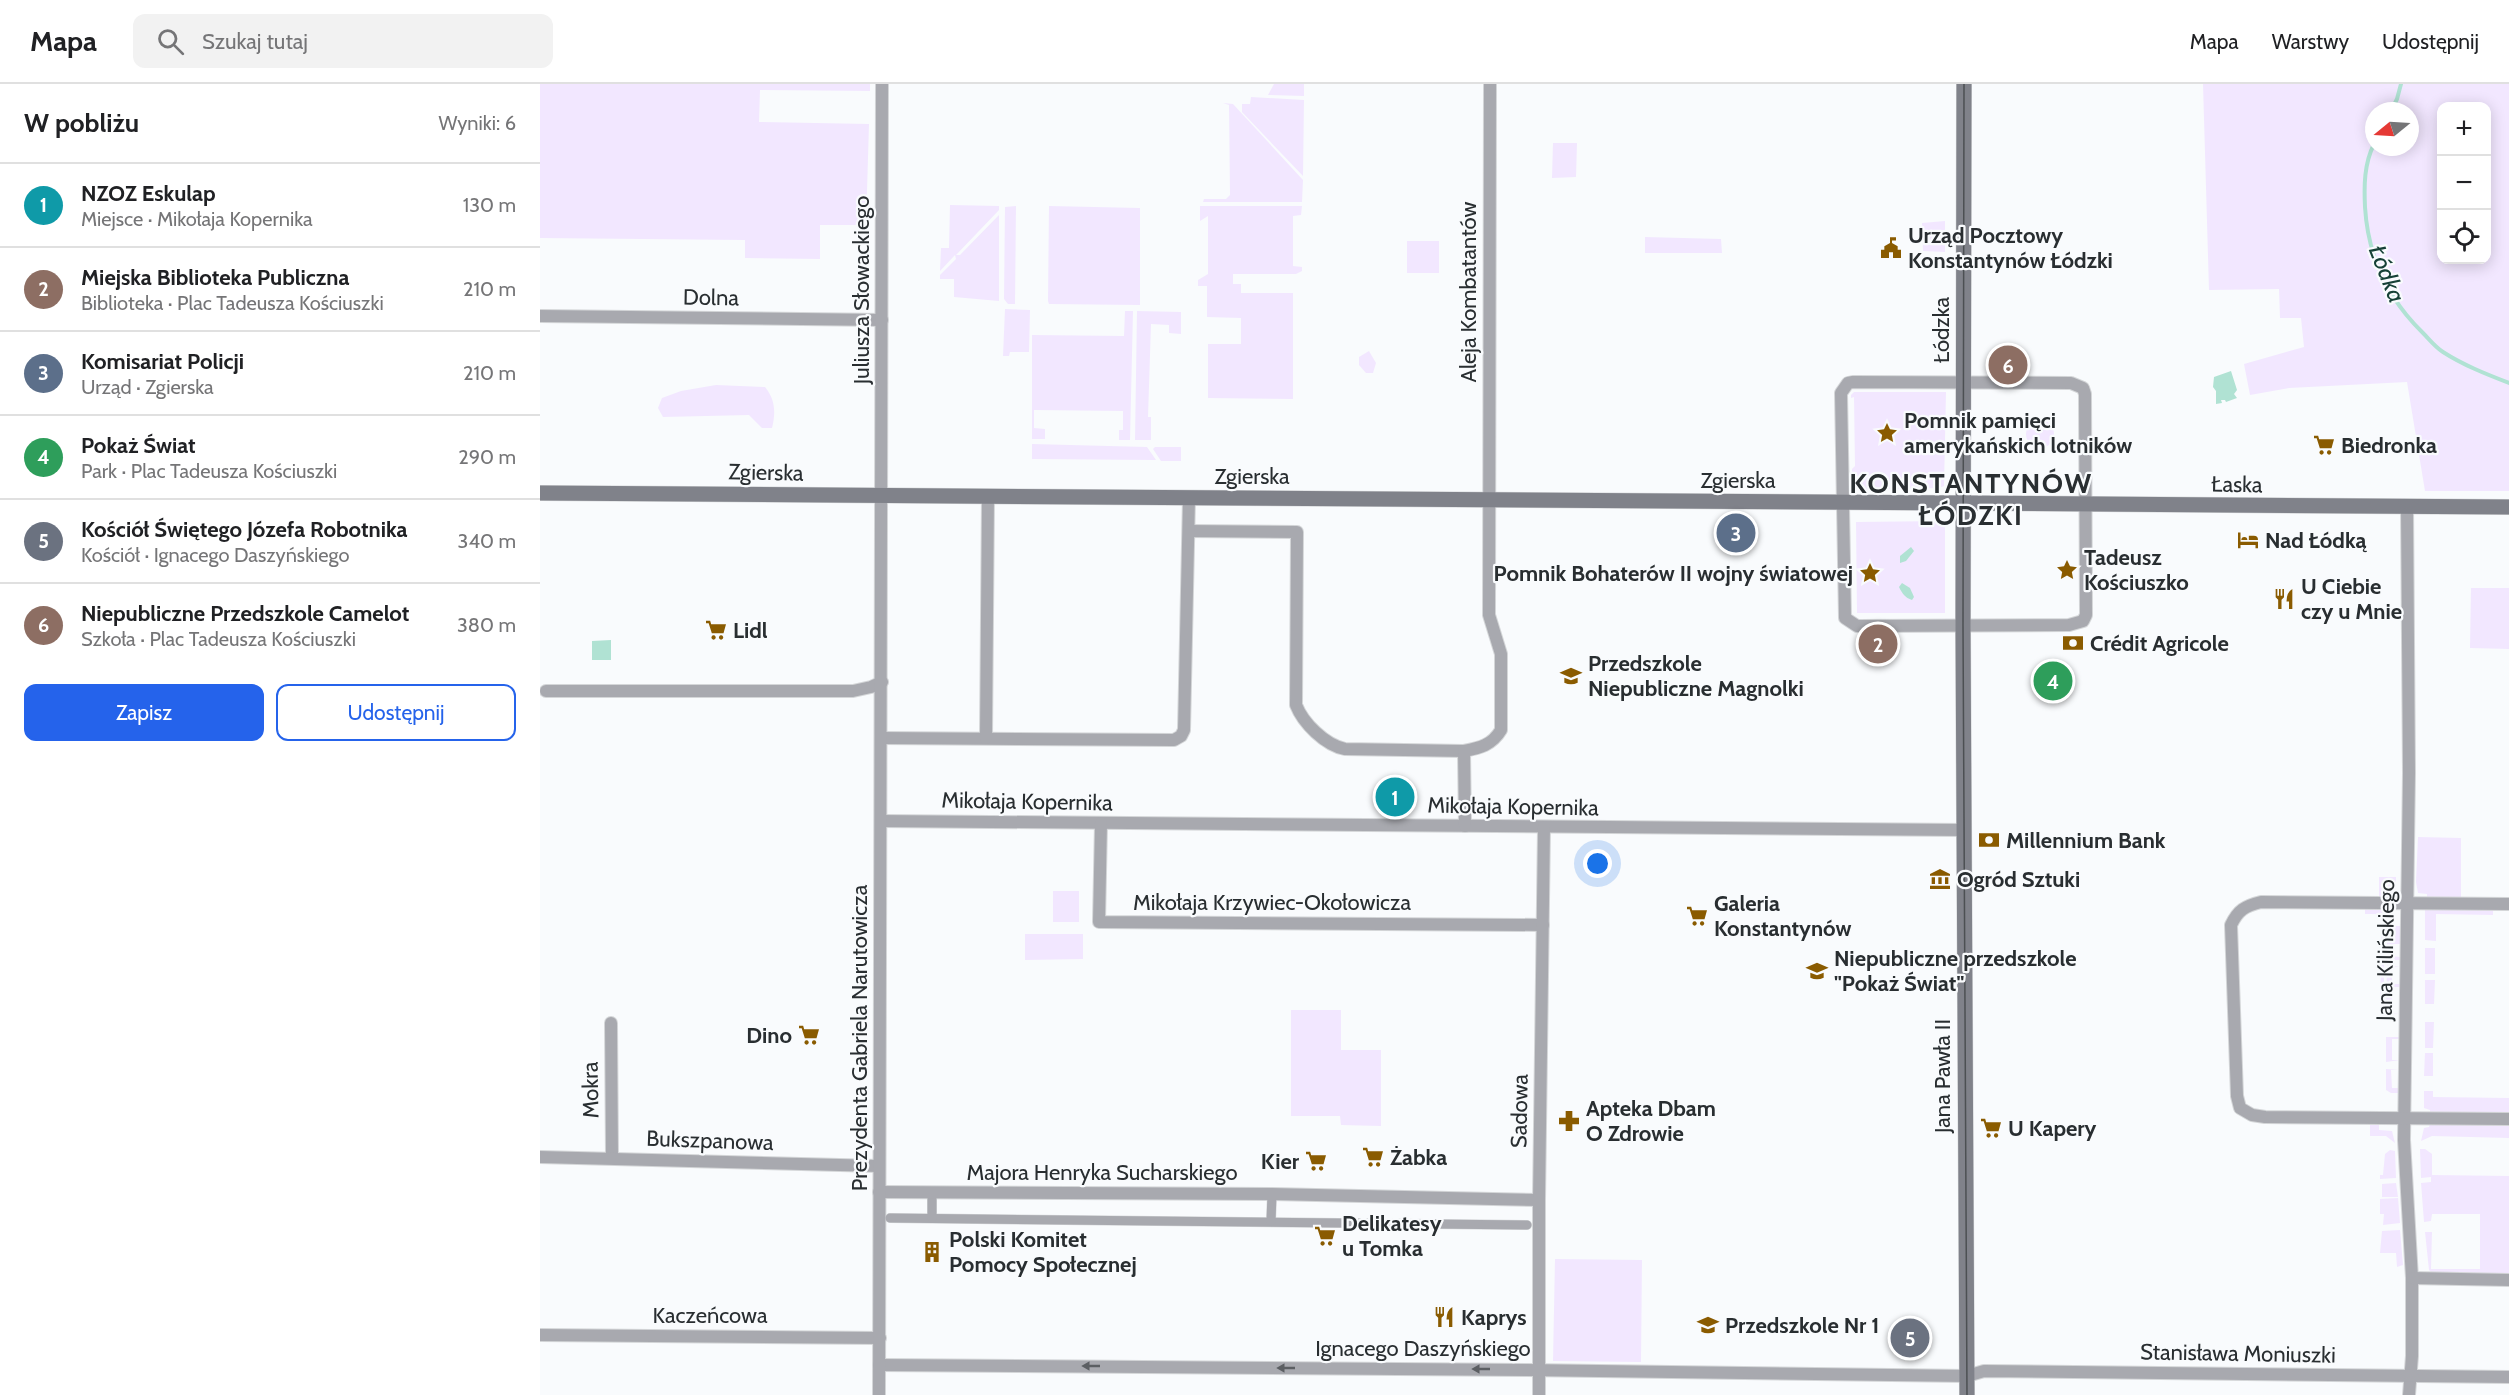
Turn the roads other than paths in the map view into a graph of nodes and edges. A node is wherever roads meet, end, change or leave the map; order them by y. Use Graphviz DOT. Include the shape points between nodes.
graph roads {
  1 [pos="882,84"];
  2 [pos="1490,84"];
  3 [pos="1964,84"];
  4 [pos="540,316"];
  5 [pos="882,320"];
  6 [pos="1964,382"];
  7 [pos="540,493"];
  8 [pos="882,496"];
  9 [pos="988,496"];
  10 [pos="1189,498"];
  11 [pos="1489,500"];
  12 [pos="1843,502"];
  13 [pos="1964,504"];
  14 [pos="2086,505"];
  15 [pos="2407,506"];
  16 [pos="2509,507"];
  17 [pos="1189,531"];
  18 [pos="1963,626"];
  19 [pos="882,682"];
  20 [pos="546,691"];
  21 [pos="882,738"];
  22 [pos="986,738"];
  23 [pos="1464,751"];
  24 [pos="882,821"];
  25 [pos="1101,823"];
  26 [pos="1465,826"];
  27 [pos="1544,827"];
  28 [pos="1964,830"];
  29 [pos="2406,903"];
  30 [pos="2509,904"];
  31 [pos="1543,925"];
  32 [pos="611,1023"];
  33 [pos="2404,1118"];
  34 [pos="2509,1119"];
  35 [pos="540,1157"];
  36 [pos="612,1158"];
  37 [pos="879,1166"];
  38 [pos="879,1192"];
  39 [pos="932,1192"];
  40 [pos="1272,1194"];
  41 [pos="1539,1200"];
  42 [pos="890,1218"];
  43 [pos="932,1218"];
  44 [pos="1271,1221"];
  45 [pos="1527,1225"];
  46 [pos="2412,1278"];
  47 [pos="2509,1280"];
  48 [pos="540,1335"];
  49 [pos="880,1338"];
  50 [pos="879,1365"];
  51 [pos="1539,1370"];
  52 [pos="1967,1376"];
  53 [pos="2411,1376"];
  54 [pos="2509,1377"];
  55 [pos="879,1395"];
  56 [pos="1539,1395"];
  57 [pos="1967,1395"];
  58 [pos="2409,1395"];
  1 -- 5 [label="street, Juliusza Słowackiego"];
  2 -- 11 [label="street, Aleja Kombatantów"];
  3 -- 6 [label="main road, Łódzka"];
  4 -- 5 [label="street, Dolna"];
  5 -- 8 [label="street, Juliusza Słowackiego"];
  6 -- 12 [label="street" via="1848,383 1841,393"];
  6 -- 13 [label="main road, Łódzka"];
  6 -- 14 [label="street" via="2071,383 2083,388"];
  7 -- 8 [label="main road, Zgierska"];
  8 -- 9 [label="main road, Zgierska"];
  8 -- 19 [label="street, Prezydenta Gabriela Narutowicza"];
  9 -- 10 [label="main road, Zgierska"];
  9 -- 22 [label="street"];
  10 -- 11 [label="main road, Zgierska"];
  10 -- 17 [label="street"];
  11 -- 12 [label="main road, Zgierska"];
  11 -- 23 [label="street, Aleja Kombatantów" via="1489,615 1501,654 1501,730 1484,746"];
  12 -- 13 [label="main road, Zgierska"];
  12 -- 18 [label="street" via="1845,618 1857,626"];
  13 -- 14 [label="main road, Łaska"];
  13 -- 18 [label="main road, Jana Pawła II"];
  14 -- 15 [label="main road, Łaska"];
  14 -- 18 [label="street" via="2083,621 2069,626"];
  15 -- 16 [label="main road, Łaska"];
  15 -- 29 [label="street, Jana Kilińskiego"];
  17 -- 22 [label="street" via="1181,736 1174,740"];
  17 -- 23 [label="street" via="1298,532 1296,705 1331,744 1345,749"];
  18 -- 28 [label="main road, Jana Pawła II"];
  19 -- 20 [label="street" via="853,691"];
  19 -- 21 [label="street, Prezydenta Gabriela Narutowicza"];
  21 -- 22 [label="street"];
  21 -- 24 [label="street, Prezydenta Gabriela Narutowicza"];
  23 -- 26 [label="street"];
  24 -- 25 [label="street, Mikołaja Kopernika"];
  24 -- 37 [label="street, Prezydenta Gabriela Narutowicza"];
  25 -- 26 [label="street, Mikołaja Kopernika"];
  25 -- 31 [label="street, Mikołaja Krzywiec-Okołowicza" via="1100,922"];
  26 -- 27 [label="street, Mikołaja Kopernika"];
  27 -- 28 [label="street, Mikołaja Kopernika"];
  27 -- 31 [label="street, Sadowa"];
  28 -- 52 [label="main road, Jana Pawła II"];
  29 -- 30 [label="street"];
  29 -- 33 [label="street, Jana Kilińskiego"];
  29 -- 33 [label="street" via="2261,902 2247,905 2237,913 2231,926 2240,1108 2265,1117"];
  31 -- 41 [label="street, Sadowa"];
  32 -- 36 [label="street, Mokra"];
  33 -- 34 [label="street"];
  33 -- 46 [label="street, Jana Kilińskiego"];
  35 -- 36 [label="street, Bukszpanowa"];
  36 -- 37 [label="street, Bukszpanowa"];
  37 -- 38 [label="street, Prezydenta Gabriela Narutowicza"];
  38 -- 39 [label="street, Majora Henryka Sucharskiego"];
  38 -- 49 [label="street, Prezydenta Gabriela Narutowicza"];
  39 -- 40 [label="street, Majora Henryka Sucharskiego"];
  39 -- 43 [label="street"];
  40 -- 41 [label="street, Majora Henryka Sucharskiego"];
  40 -- 44 [label="street"];
  41 -- 51 [label="street, Sadowa"];
  42 -- 43 [label="street, Majora Henryka Sucharskiego"];
  43 -- 44 [label="street, Majora Henryka Sucharskiego"];
  44 -- 45 [label="street, Majora Henryka Sucharskiego"];
  46 -- 47 [label="street"];
  46 -- 53 [label="street, Jana Kilińskiego"];
  48 -- 49 [label="street, Kaczeńcowa"];
  49 -- 50 [label="street, Prezydenta Gabriela Narutowicza"];
  51 -- 50 [label="street, Ignacego Daszyńskiego, one-way"];
  50 -- 55 [label="street, Prezydenta Gabriela Narutowicza"];
  51 -- 52 [label="street, Ignacego Daszyńskiego"];
  51 -- 56 [label="street, Sadowa"];
  52 -- 53 [label="street, Stanisława Moniuszki" via="1984,1371"];
  52 -- 57 [label="main road, Jana Pawła II"];
  53 -- 54 [label="street, Stanisława Moniuszki"];
  53 -- 58 [label="street, Jana Kilińskiego"];
}
